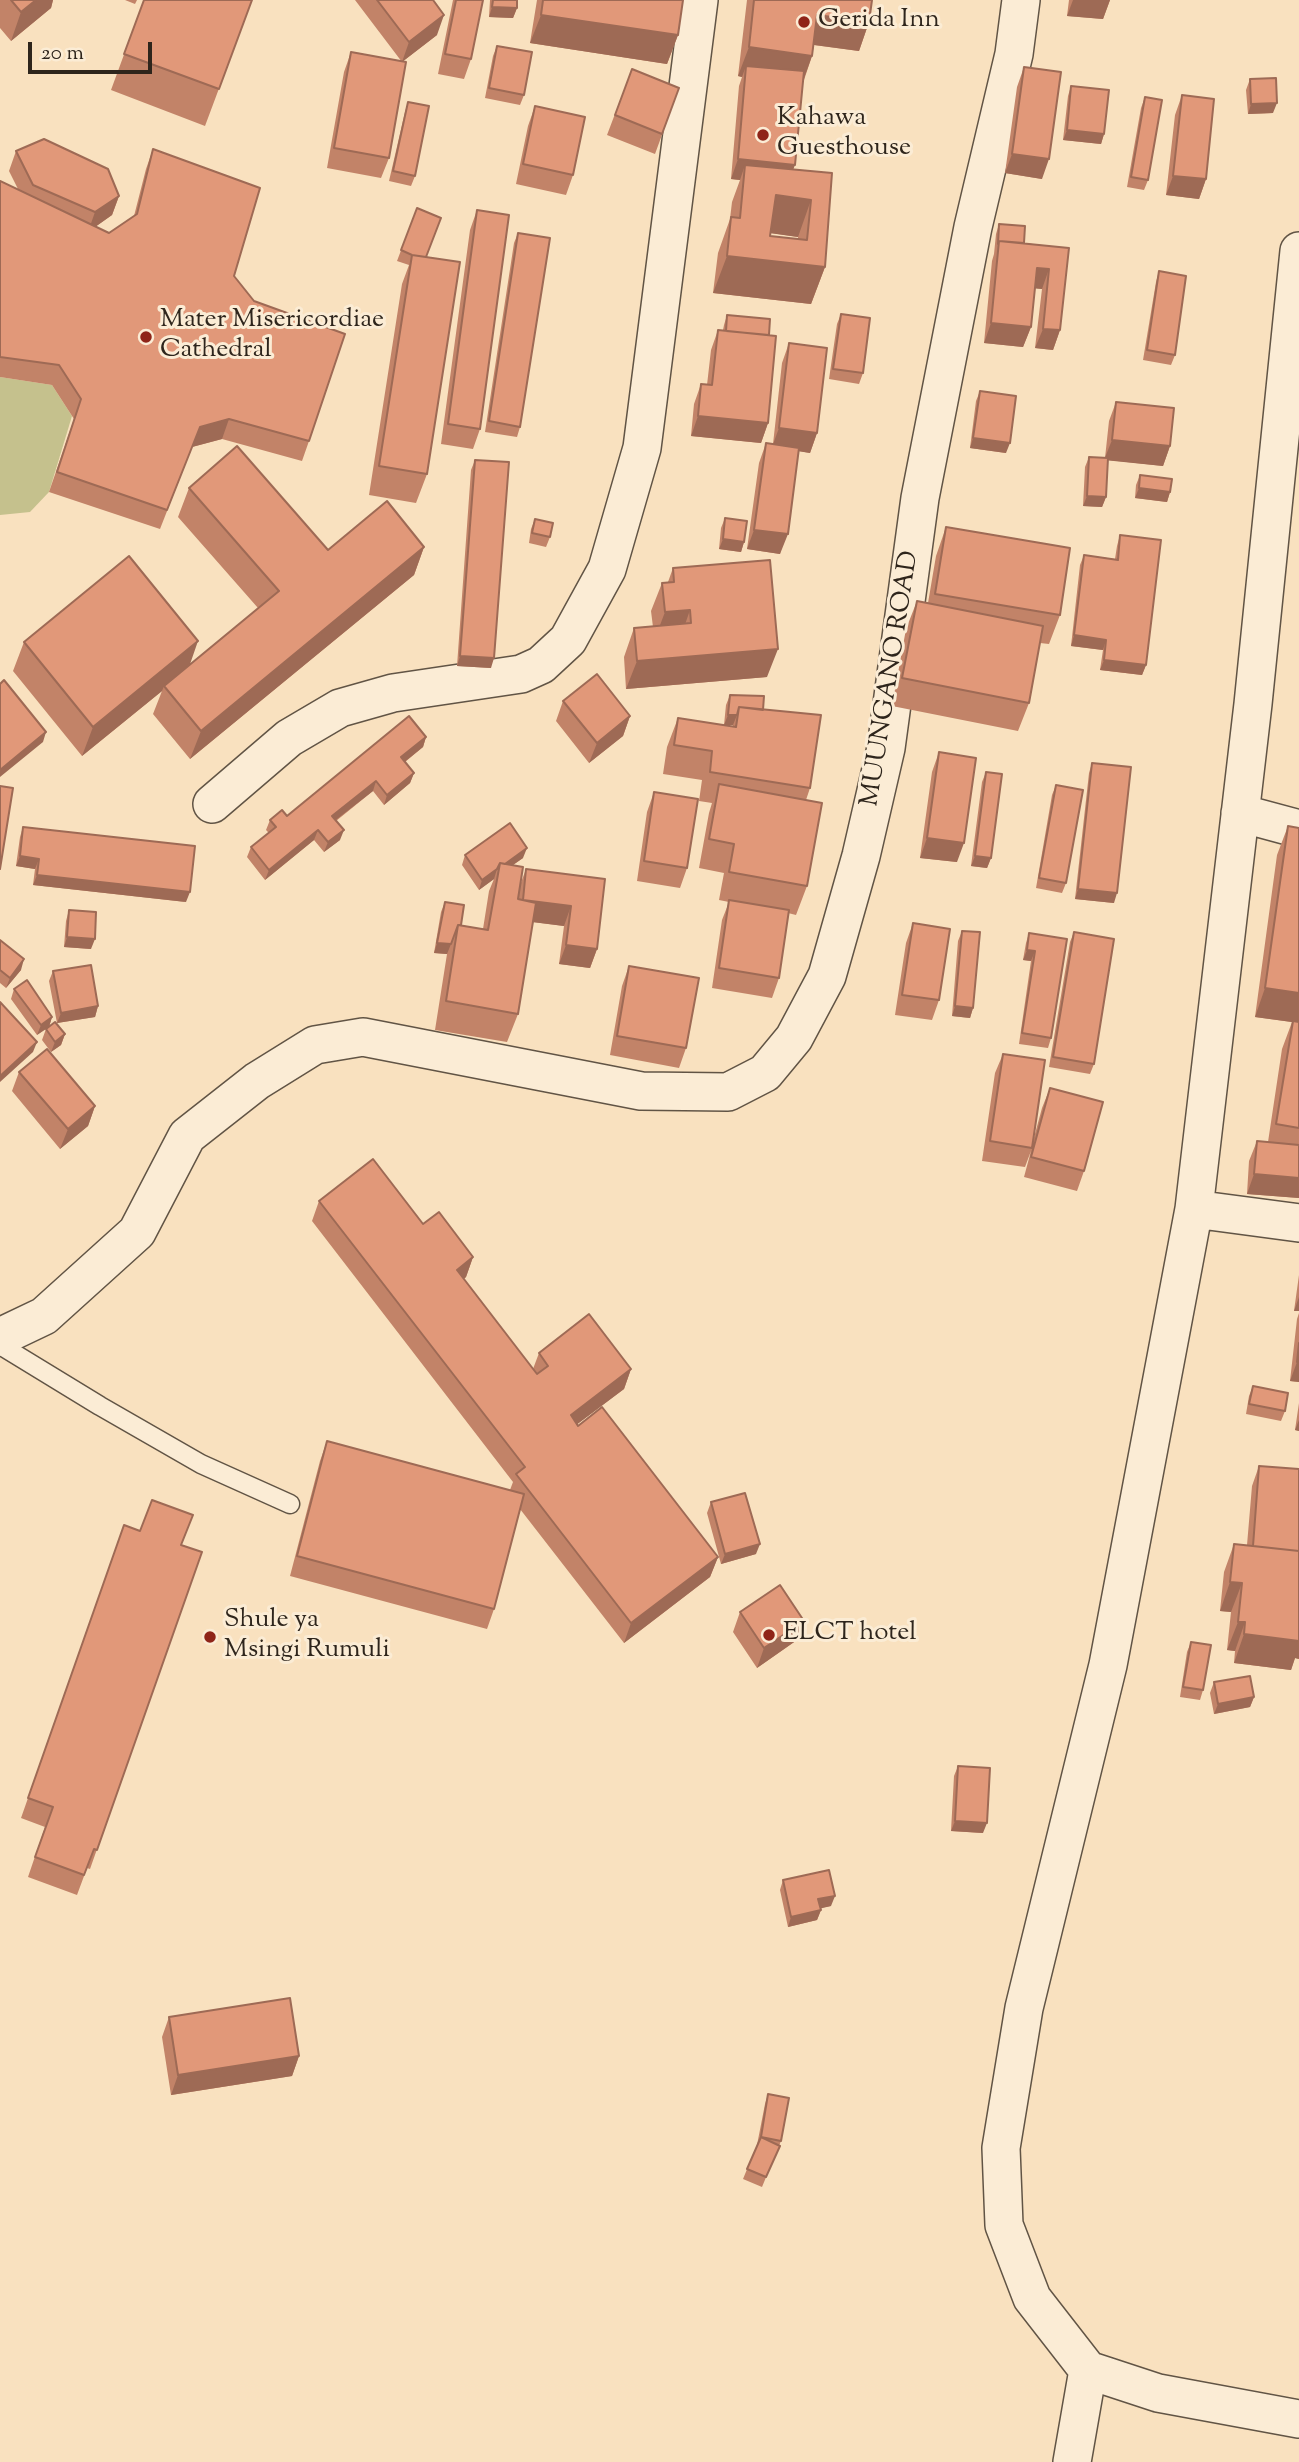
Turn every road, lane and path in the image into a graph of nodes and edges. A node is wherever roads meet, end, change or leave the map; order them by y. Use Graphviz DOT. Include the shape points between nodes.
graph roads {
  1 [pos="699,0"];
  2 [pos="1021,0"];
  3 [pos="1299,251"];
  4 [pos="212,804"];
  5 [pos="1240,813"];
  6 [pos="1299,828"];
  7 [pos="1194,1209"];
  8 [pos="1299,1223"];
  9 [pos="0,1337"];
  10 [pos="0,1345"];
  11 [pos="290,1504"];
  12 [pos="1088,2370"];
  13 [pos="1299,2419"];
  14 [pos="1072,2462"];
  1 -- 4 [label="street" via="642,447 607,569 568,640 541,665 521,674 393,693 340,708 289,738"];
  2 -- 9 [label="street, MUUNGANO ROAD" via="1014,54 973,227 920,498 886,748 827,976 794,1038 765,1073 728,1092 642,1091 363,1037 315,1045 257,1081 187,1136 137,1233 44,1316"];
  3 -- 5 [label="street"];
  5 -- 6 [label="street"];
  5 -- 7 [label="street"];
  7 -- 8 [label="street"];
  7 -- 12 [label="street" via="1108,1665 1024,2008 1001,2148 1004,2225 1032,2298"];
  10 -- 11 [label="lane" via="201,1464"];
  12 -- 13 [label="street" via="1158,2393"];
  12 -- 14 [label="street"];
}
